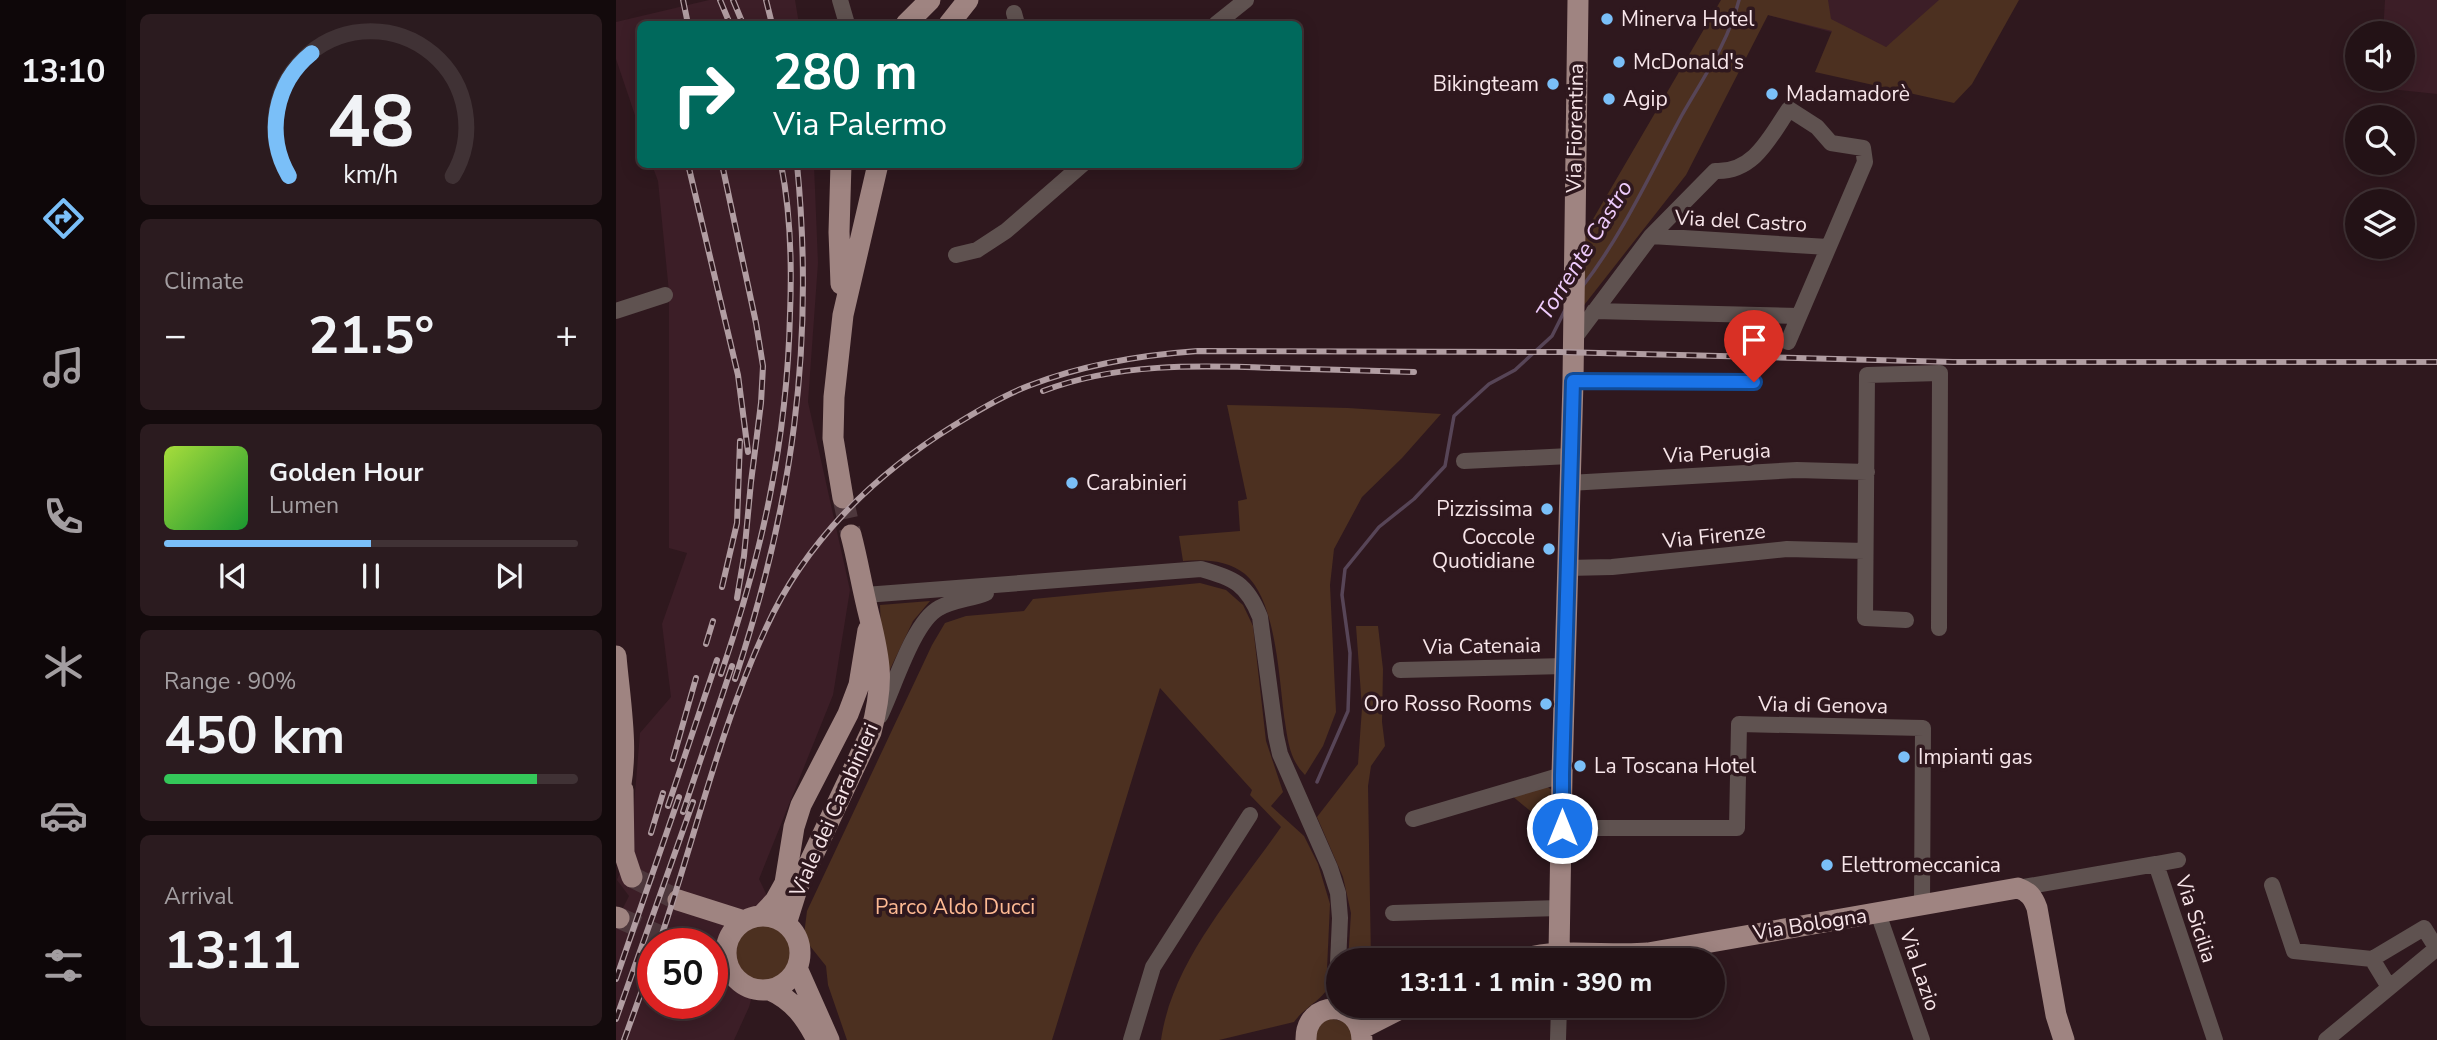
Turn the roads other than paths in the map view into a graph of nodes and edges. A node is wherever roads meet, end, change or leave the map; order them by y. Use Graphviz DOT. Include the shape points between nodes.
graph roads {
  1 [pos="840,0"];
  2 [pos="930,0"];
  3 [pos="968,0"];
  4 [pos="1578,0"];
  5 [pos="1242,1"];
  6 [pos="846,21"];
  7 [pos="909,21"];
  8 [pos="951,21"];
  9 [pos="1219,21"];
  10 [pos="841,168"];
  11 [pos="876,168"];
  12 [pos="1065,171"];
  13 [pos="1651,236"];
  14 [pos="1828,247"];
  15 [pos="956,255"];
  16 [pos="666,295"];
  17 [pos="616,311"];
  18 [pos="1594,312"];
  19 [pos="843,314"];
  20 [pos="1799,316"];
  21 [pos="1573,340"];
  22 [pos="1788,342"];
  23 [pos="1573,381"];
  24 [pos="1754,382"];
  25 [pos="1570,456"];
  26 [pos="1464,461"];
  27 [pos="1867,472"];
  28 [pos="1569,483"];
  29 [pos="843,498"];
  30 [pos="851,535"];
  31 [pos="1865,551"];
  32 [pos="859,566"];
  33 [pos="1567,568"];
  34 [pos="996,586"];
  35 [pos="901,592"];
  36 [pos="867,604"];
  37 [pos="1906,620"];
  38 [pos="1939,628"];
  39 [pos="616,656"];
  40 [pos="1565,666"];
  41 [pos="1400,670"];
  42 [pos="871,732"];
  43 [pos="822,764"];
  44 [pos="1562,775"];
  45 [pos="845,790"];
  46 [pos="619,794"];
  47 [pos="1250,815"];
  48 [pos="1413,819"];
  49 [pos="1562,828"];
  50 [pos="2178,860"];
  51 [pos="2156,864"];
  52 [pos="632,877"];
  53 [pos="2272,885"];
  54 [pos="2018,888"];
  55 [pos="1922,905"];
  56 [pos="1560,908"];
  57 [pos="1393,913"];
  58 [pos="1878,913"];
  59 [pos="753,919"];
  60 [pos="786,924"];
  61 [pos="710,928"];
  62 [pos="728,942"];
  63 [pos="1339,948"];
  64 [pos="1559,948"];
  65 [pos="1675,948"];
  66 [pos="2437,949"];
  67 [pos="2372,959"];
  68 [pos="728,962"];
  69 [pos="797,968"];
  70 [pos="2389,987"];
  71 [pos="770,990"];
  72 [pos="1326,1011"];
  73 [pos="1353,1018"];
  74 [pos="1387,1018"];
  75 [pos="1559,1018"];
  76 [pos="1361,1035"];
  77 [pos="1133,1038"];
  78 [pos="817,1040"];
  79 [pos="829,1040"];
  80 [pos="1306,1040"];
  81 [pos="1558,1040"];
  82 [pos="1922,1040"];
  83 [pos="2064,1040"];
  84 [pos="2215,1040"];
  85 [pos="2326,1040"];
  1 -- 6 [label="street"];
  2 -- 7 [label="main road"];
  3 -- 8 [label="main road"];
  4 -- 21 [label="main road, Via Fiorentina"];
  5 -- 9 [label="street"];
  10 -- 19 [label="main road"];
  11 -- 19 [label="main road"];
  12 -- 15 [label="street" via="1006,231 977,250"];
  13 -- 14 [label="street, Via del Castro"];
  13 -- 14 [label="street, Via del Castro" via="1715,171 1728,172 1759,155 1789,108 1817,127 1831,144 1863,148 1865,162"];
  13 -- 18 [label="street, Via del Castro"];
  14 -- 20 [label="street, Via del Castro"];
  16 -- 17 [label="street"];
  18 -- 20 [label="street"];
  18 -- 21 [label="street, Via del Castro"];
  19 -- 29 [label="main road" via="833,419"];
  20 -- 22 [label="street, Via del Castro"];
  21 -- 23 [label="main road, Via Fiorentina"];
  23 -- 24 [label="street"];
  23 -- 25 [label="main road, Via Fiorentina"];
  25 -- 26 [label="street"];
  25 -- 28 [label="main road, Via Fiorentina"];
  27 -- 28 [label="street, Via Perugia" via="1797,470"];
  27 -- 31 [label="street"];
  27 -- 38 [label="street" via="1867,375 1940,373"];
  28 -- 33 [label="main road, Via Fiorentina"];
  30 -- 32 [label="main road, Viale dei Carabinieri"];
  31 -- 33 [label="street, Via Firenze" via="1787,549"];
  31 -- 37 [label="street" via="1865,618"];
  32 -- 35 [label="street" via="881,587"];
  32 -- 36 [label="main road, Viale dei Carabinieri"];
  33 -- 40 [label="main road, Via Fiorentina"];
  34 -- 35 [label="street"];
  34 -- 42 [label="street" via="928,615"];
  34 -- 63 [label="street" via="1201,569 1241,584 1260,617 1280,754 1338,893"];
  35 -- 36 [label="street"];
  36 -- 42 [label="main road, Viale dei Carabinieri" via="880,677"];
  36 -- 43 [label="main road, Viale dei Carabinieri" via="859,685"];
  39 -- 46 [label="main road" via="622,730"];
  40 -- 41 [label="street, Via Catenaia"];
  40 -- 44 [label="main road, Via Fiorentina"];
  42 -- 45 [label="main road, Viale dei Carabinieri"];
  43 -- 45 [label="main road" via="844,776"];
  43 -- 59 [label="main road, Viale dei Carabinieri" via="796,818 780,892"];
  44 -- 48 [label="street"];
  44 -- 49 [label="main road, Via Fiorentina"];
  45 -- 60 [label="main road, Viale dei Carabinieri" via="797,889"];
  46 -- 52 [label="main road" via="624,853"];
  47 -- 77 [label="street" via="1153,967"];
  49 -- 55 [label="street, Via di Genova" via="1737,828 1739,724 1923,728"];
  49 -- 56 [label="main road, Via Fiorentina"];
  50 -- 51 [label="street"];
  51 -- 54 [label="street, Via Sicilia"];
  51 -- 84 [label="street, Via Sicilia"];
  53 -- 67 [label="street" via="2294,951"];
  54 -- 55 [label="main road, Via Bologna"];
  54 -- 83 [label="main road" via="2033,897 2037,908"];
  55 -- 58 [label="main road, Via Bologna"];
  56 -- 57 [label="street"];
  56 -- 64 [label="main road, Via Fiorentina"];
  58 -- 65 [label="main road, Via Bologna"];
  58 -- 82 [label="street, Via Lazio"];
  59 -- 60 [label="main road" via="770,917"];
  59 -- 61 [label="main road" via="678,900 696,910"];
  59 -- 62 [label="main road"];
  60 -- 69 [label="main road" via="799,944"];
  66 -- 67 [label="street" via="2424,928"];
  66 -- 70 [label="street"];
  67 -- 70 [label="street"];
  68 -- 71 [label="main road" via="741,983"];
  69 -- 71 [label="main road" via="787,982"];
  69 -- 79 [label="main road"];
  70 -- 85 [label="street"];
  71 -- 78 [label="main road" via="792,1003"];
  72 -- 80 [label="main road" via="1312,1018"];
  73 -- 76 [label="main road"];
  74 -- 76 [label="main road"];
  75 -- 81 [label="street"];
}
